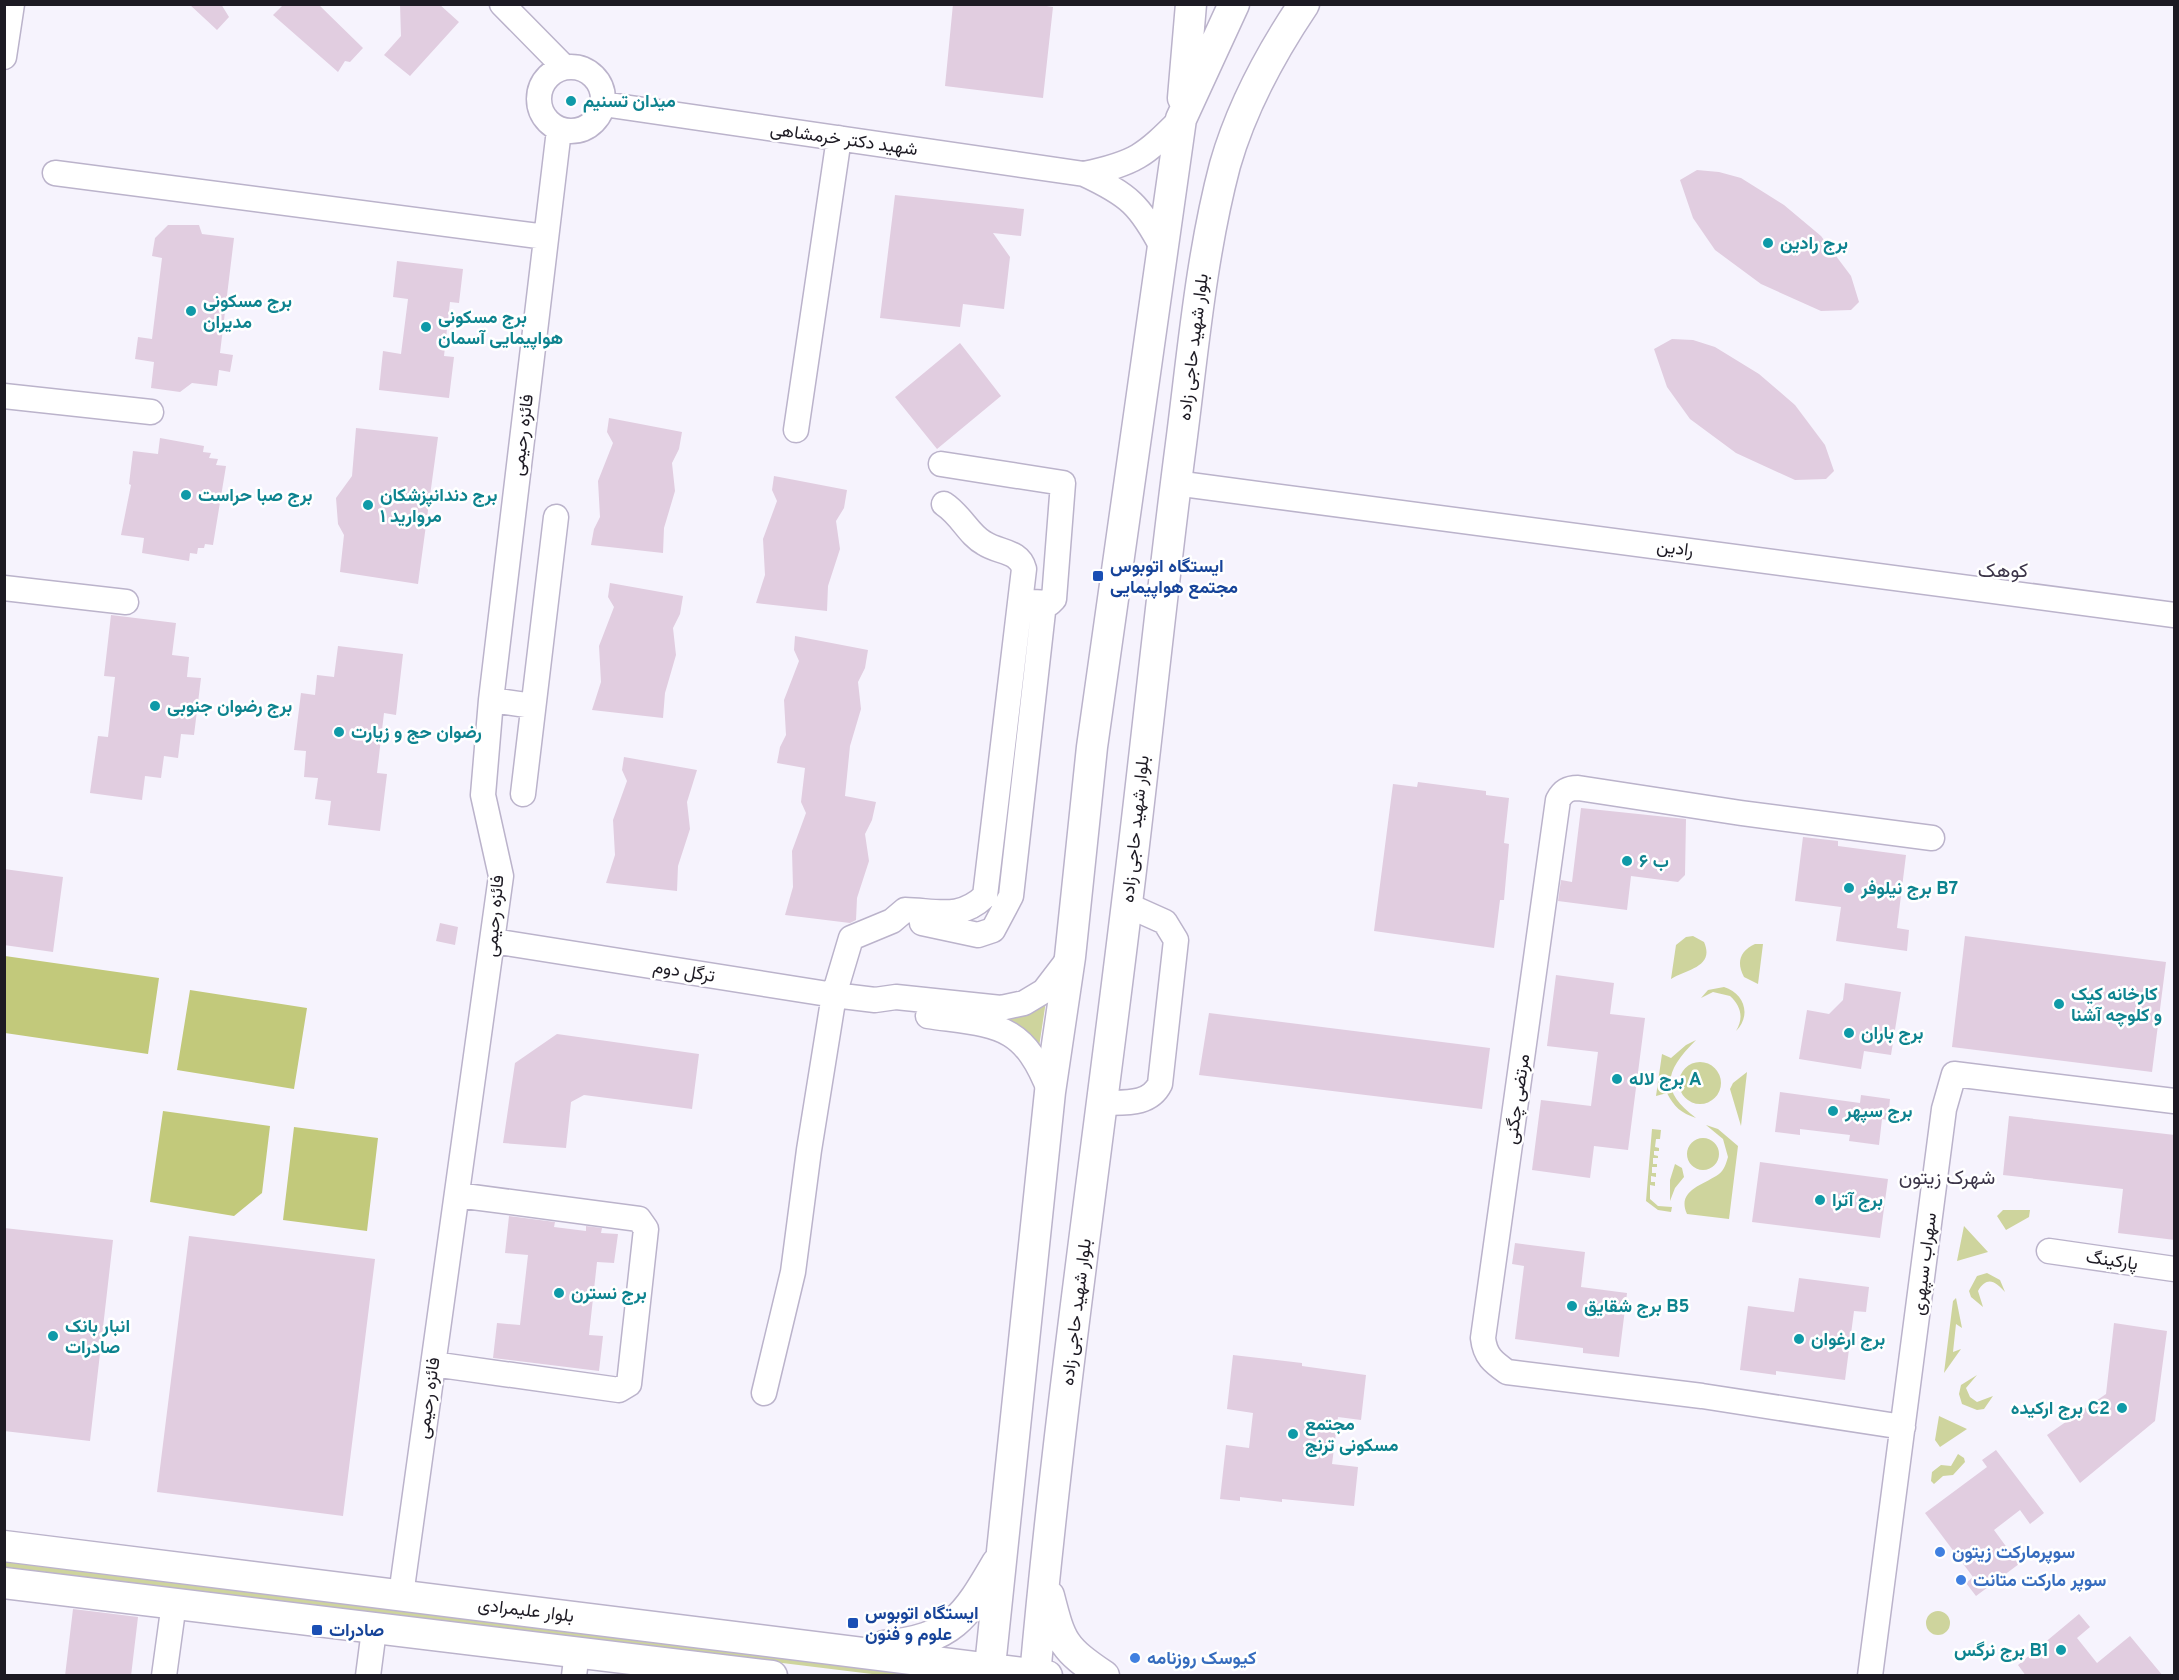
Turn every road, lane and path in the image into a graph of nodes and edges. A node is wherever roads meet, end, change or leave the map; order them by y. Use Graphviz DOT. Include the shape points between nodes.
graph roads {
  1 [pos="12,4"];
  2 [pos="502,4"];
  3 [pos="1191,4"];
  4 [pos="1234,4"];
  5 [pos="1304,4"];
  6 [pos="4,57"];
  7 [pos="564,68"];
  8 [pos="603,104"];
  9 [pos="1181,119"];
  10 [pos="559,130"];
  11 [pos="839,138"];
  12 [pos="55,173"];
  13 [pos="1084,174"];
  14 [pos="546,237"];
  15 [pos="1163,249"];
  16 [pos="4,396"];
  17 [pos="151,412"];
  18 [pos="796,430"];
  19 [pos="941,464"];
  20 [pos="1175,483"];
  21 [pos="944,504"];
  22 [pos="556,517"];
  23 [pos="4,588"];
  24 [pos="126,602"];
  25 [pos="1032,602"];
  26 [pos="2175,615"];
  27 [pos="490,700"];
  28 [pos="533,706"];
  29 [pos="523,794"];
  30 [pos="1932,838"];
  31 [pos="1127,905"];
  32 [pos="1122,937"];
  33 [pos="493,941"];
  34 [pos="1071,946"];
  35 [pos="834,995"];
  36 [pos="875,1000"];
  37 [pos="1050,1092"];
  38 [pos="2175,1101"];
  39 [pos="1102,1103"];
  40 [pos="457,1195"];
  41 [pos="2049,1251"];
  42 [pos="2175,1269"];
  43 [pos="433,1364"];
  44 [pos="764,1393"];
  45 [pos="1903,1427"];
  46 [pos="4,1546"];
  47 [pos="1002,1555"];
  48 [pos="1044,1576"];
  49 [pos="4,1583"];
  50 [pos="401,1595"];
  51 [pos="174,1602"];
  52 [pos="374,1630"];
  53 [pos="847,1650"];
  54 [pos="576,1664"];
  55 [pos="989,1672"];
  56 [pos="767,1675"];
  57 [pos="1039,1675"];
  58 [pos="164,1676"];
  59 [pos="368,1676"];
  60 [pos="1104,1676"];
  61 [pos="1870,1676"];
  1 -- 6 [label="street"];
  2 -- 7 [label="street"];
  3 -- 9 [label="main road"];
  4 -- 9 [label="main road"];
  5 -- 20 [label="main road, بلوار شهید حاجی زاده" via="1252,94 1226,162 1205,257"];
  7 -- 8 [label="street" via="585,70 593,76"];
  7 -- 10 [label="street" via="546,78 538,97 543,117"];
  8 -- 10 [label="street" via="600,114 587,128"];
  8 -- 11 [label="street, شهید دکتر خرمشاهی"];
  9 -- 13 [label="street, شهید دکتر خرمشاهی" via="1133,161"];
  9 -- 15 [label="main road"];
  10 -- 14 [label="street, فائزه رحیمی"];
  11 -- 13 [label="street, شهید دکتر خرمشاهی"];
  11 -- 18 [label="street"];
  12 -- 14 [label="street"];
  13 -- 15 [label="street, شهید دکتر خرمشاهی" via="1133,201"];
  14 -- 27 [label="street, فائزه رحیمی"];
  15 -- 34 [label="main road" via="1092,747"];
  16 -- 17 [label="street"];
  19 -- 25 [label="street" via="1063,483 1054,599 1052,603"];
  20 -- 26 [label="street, رادین"];
  20 -- 31 [label="main road, بلوار شهید حاجی زاده"];
  21 -- 25 [label="street" via="957,513 981,542 1022,560"];
  22 -- 28 [label="street"];
  23 -- 24 [label="street"];
  25 -- 35 [label="street" via="1011,896 1007,906 993,930 978,935 926,923 892,921 852,938"];
  27 -- 28 [label="street"];
  27 -- 33 [label="street, فائزه رحیمی" via="483,795 501,876"];
  28 -- 29 [label="street"];
  30 -- 45 [label="street, مرتضی چگنی" via="1578,788 1565,790 1558,800 1484,1338 1490,1360 1507,1372 1702,1396"];
  31 -- 32 [label="main road, بلوار شهید حاجی زاده"];
  31 -- 39 [label="street" via="1165,922 1176,940 1160,1084 1146,1100"];
  32 -- 34 [label="main road" via="1094,950"];
  32 -- 39 [label="main road, بلوار شهید حاجی زاده"];
  33 -- 35 [label="street, ترگل دوم"];
  33 -- 40 [label="street, فائزه رحیمی"];
  34 -- 36 [label="street, ترگل دوم" via="1044,991 1024,1003 1001,1008 896,997"];
  34 -- 37 [label="main road"];
  35 -- 36 [label="street, ترگل دوم"];
  35 -- 44 [label="street" via="793,1272"];
  36 -- 37 [label="street, ترگل دوم" via="900,1011 980,1023 1006,1032 1022,1041 1034,1055"];
  37 -- 47 [label="main road"];
  38 -- 45 [label="street, سهراب سپهری" via="1954,1074 1944,1109"];
  39 -- 48 [label="main road, بلوار شهید حاجی زاده"];
  40 -- 43 [label="street, فائزه رحیمی"];
  40 -- 43 [label="street" via="639,1219 643,1223 646,1229 629,1384 619,1390"];
  41 -- 42 [label="street, پارکینگ"];
  43 -- 50 [label="street, فائزه رحیمی"];
  45 -- 61 [label="street, سهراب سپهری"];
  46 -- 50 [label="main road, بلوار علیمرادی"];
  47 -- 53 [label="main road" via="970,1608 941,1633 909,1644"];
  47 -- 55 [label="main road"];
  48 -- 57 [label="main road, بلوار شهید حاجی زاده"];
  48 -- 60 [label="main road" via="1059,1636 1070,1652"];
  49 -- 51 [label="main road, بلوار علیمرادی"];
  50 -- 53 [label="main road, بلوار علیمرادی"];
  51 -- 52 [label="main road, بلوار علیمرادی"];
  51 -- 58 [label="street"];
  52 -- 54 [label="main road, بلوار علیمرادی"];
  52 -- 59 [label="street"];
  53 -- 55 [label="main road, بلوار علیمرادی"];
  54 -- 56 [label="main road, بلوار علیمرادی"];
  55 -- 57 [label="main road, بلوار علیمرادی"];
}
